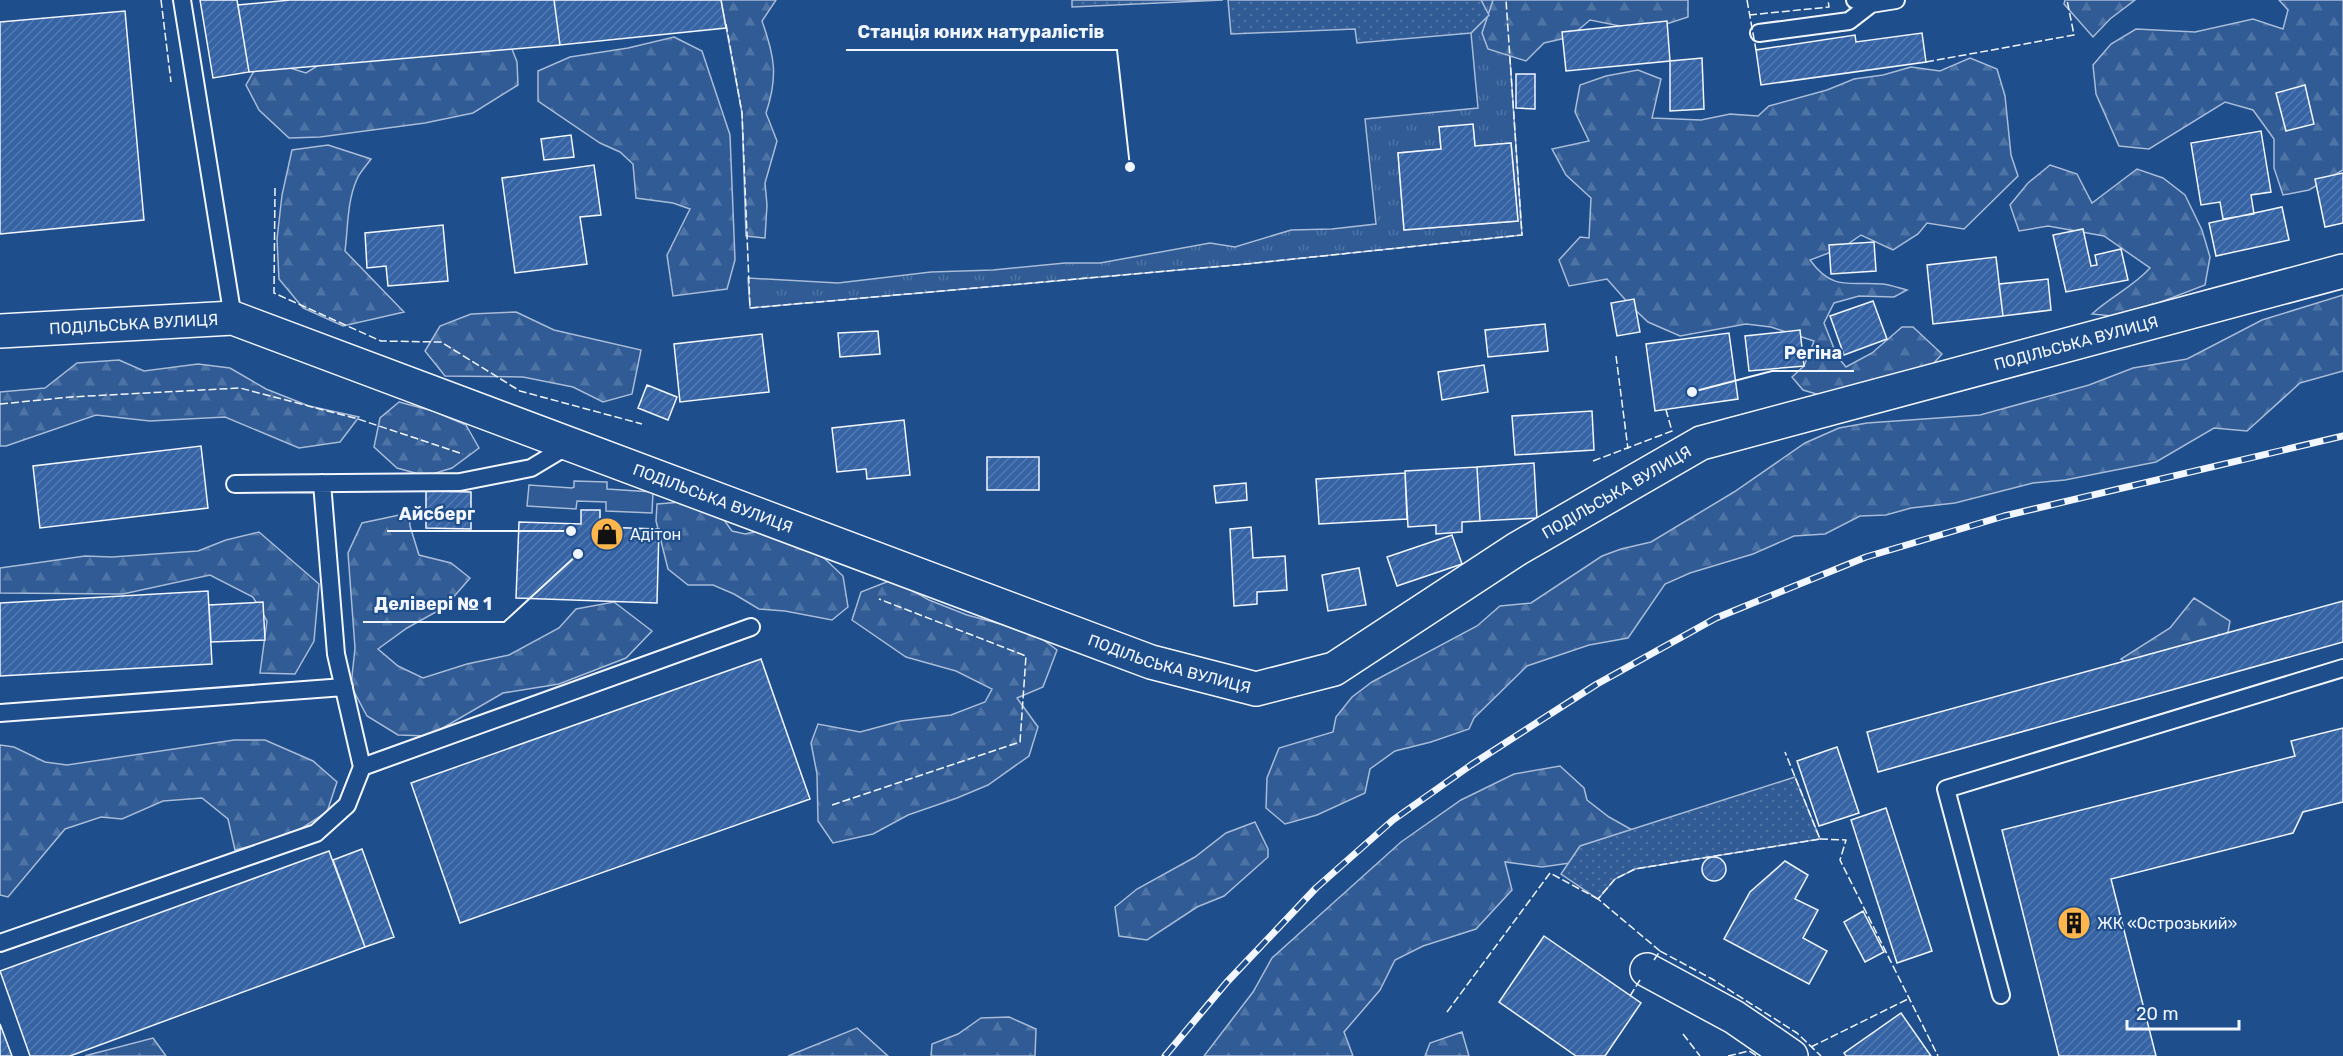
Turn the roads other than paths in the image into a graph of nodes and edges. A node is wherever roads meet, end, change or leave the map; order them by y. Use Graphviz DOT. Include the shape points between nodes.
graph roads {
  1 [pos="182,0"];
  2 [pos="1896,0"];
  3 [pos="1863,2"];
  4 [pos="1759,33"];
  5 [pos="2343,272"];
  6 [pos="233,318"];
  7 [pos="0,331"];
  8 [pos="571,444"];
  9 [pos="322,483"];
  10 [pos="235,484"];
  11 [pos="751,627"];
  12 [pos="2343,668"];
  13 [pos="344,687"];
  14 [pos="0,713"];
  15 [pos="362,767"];
  16 [pos="0,943"];
  17 [pos="1647,970"];
  18 [pos="2001,995"];
  19 [pos="1791,1056"];
  1 -- 6 [label="lane"];
  2 -- 3 [label="lane"];
  3 -- 4 [label="lane" via="1849,21"];
  5 -- 8 [label="street, ПОДІЛЬСЬКА ВУЛИЦЯ" via="1701,443 1517,549 1334,669 1256,689 1151,663"];
  6 -- 7 [label="street, ПОДІЛЬСЬКА ВУЛИЦЯ"];
  6 -- 8 [label="street, ПОДІЛЬСЬКА ВУЛИЦЯ"];
  8 -- 9 [label="lane" via="531,468 460,482"];
  9 -- 10 [label="lane"];
  9 -- 13 [label="lane" via="336,654"];
  11 -- 15 [label="lane"];
  12 -- 18 [label="lane" via="1946,789"];
  13 -- 14 [label="lane"];
  13 -- 15 [label="lane"];
  15 -- 16 [label="lane" via="347,805 316,833"];
  17 -- 19 [label="street" via="1734,1017"];
}
